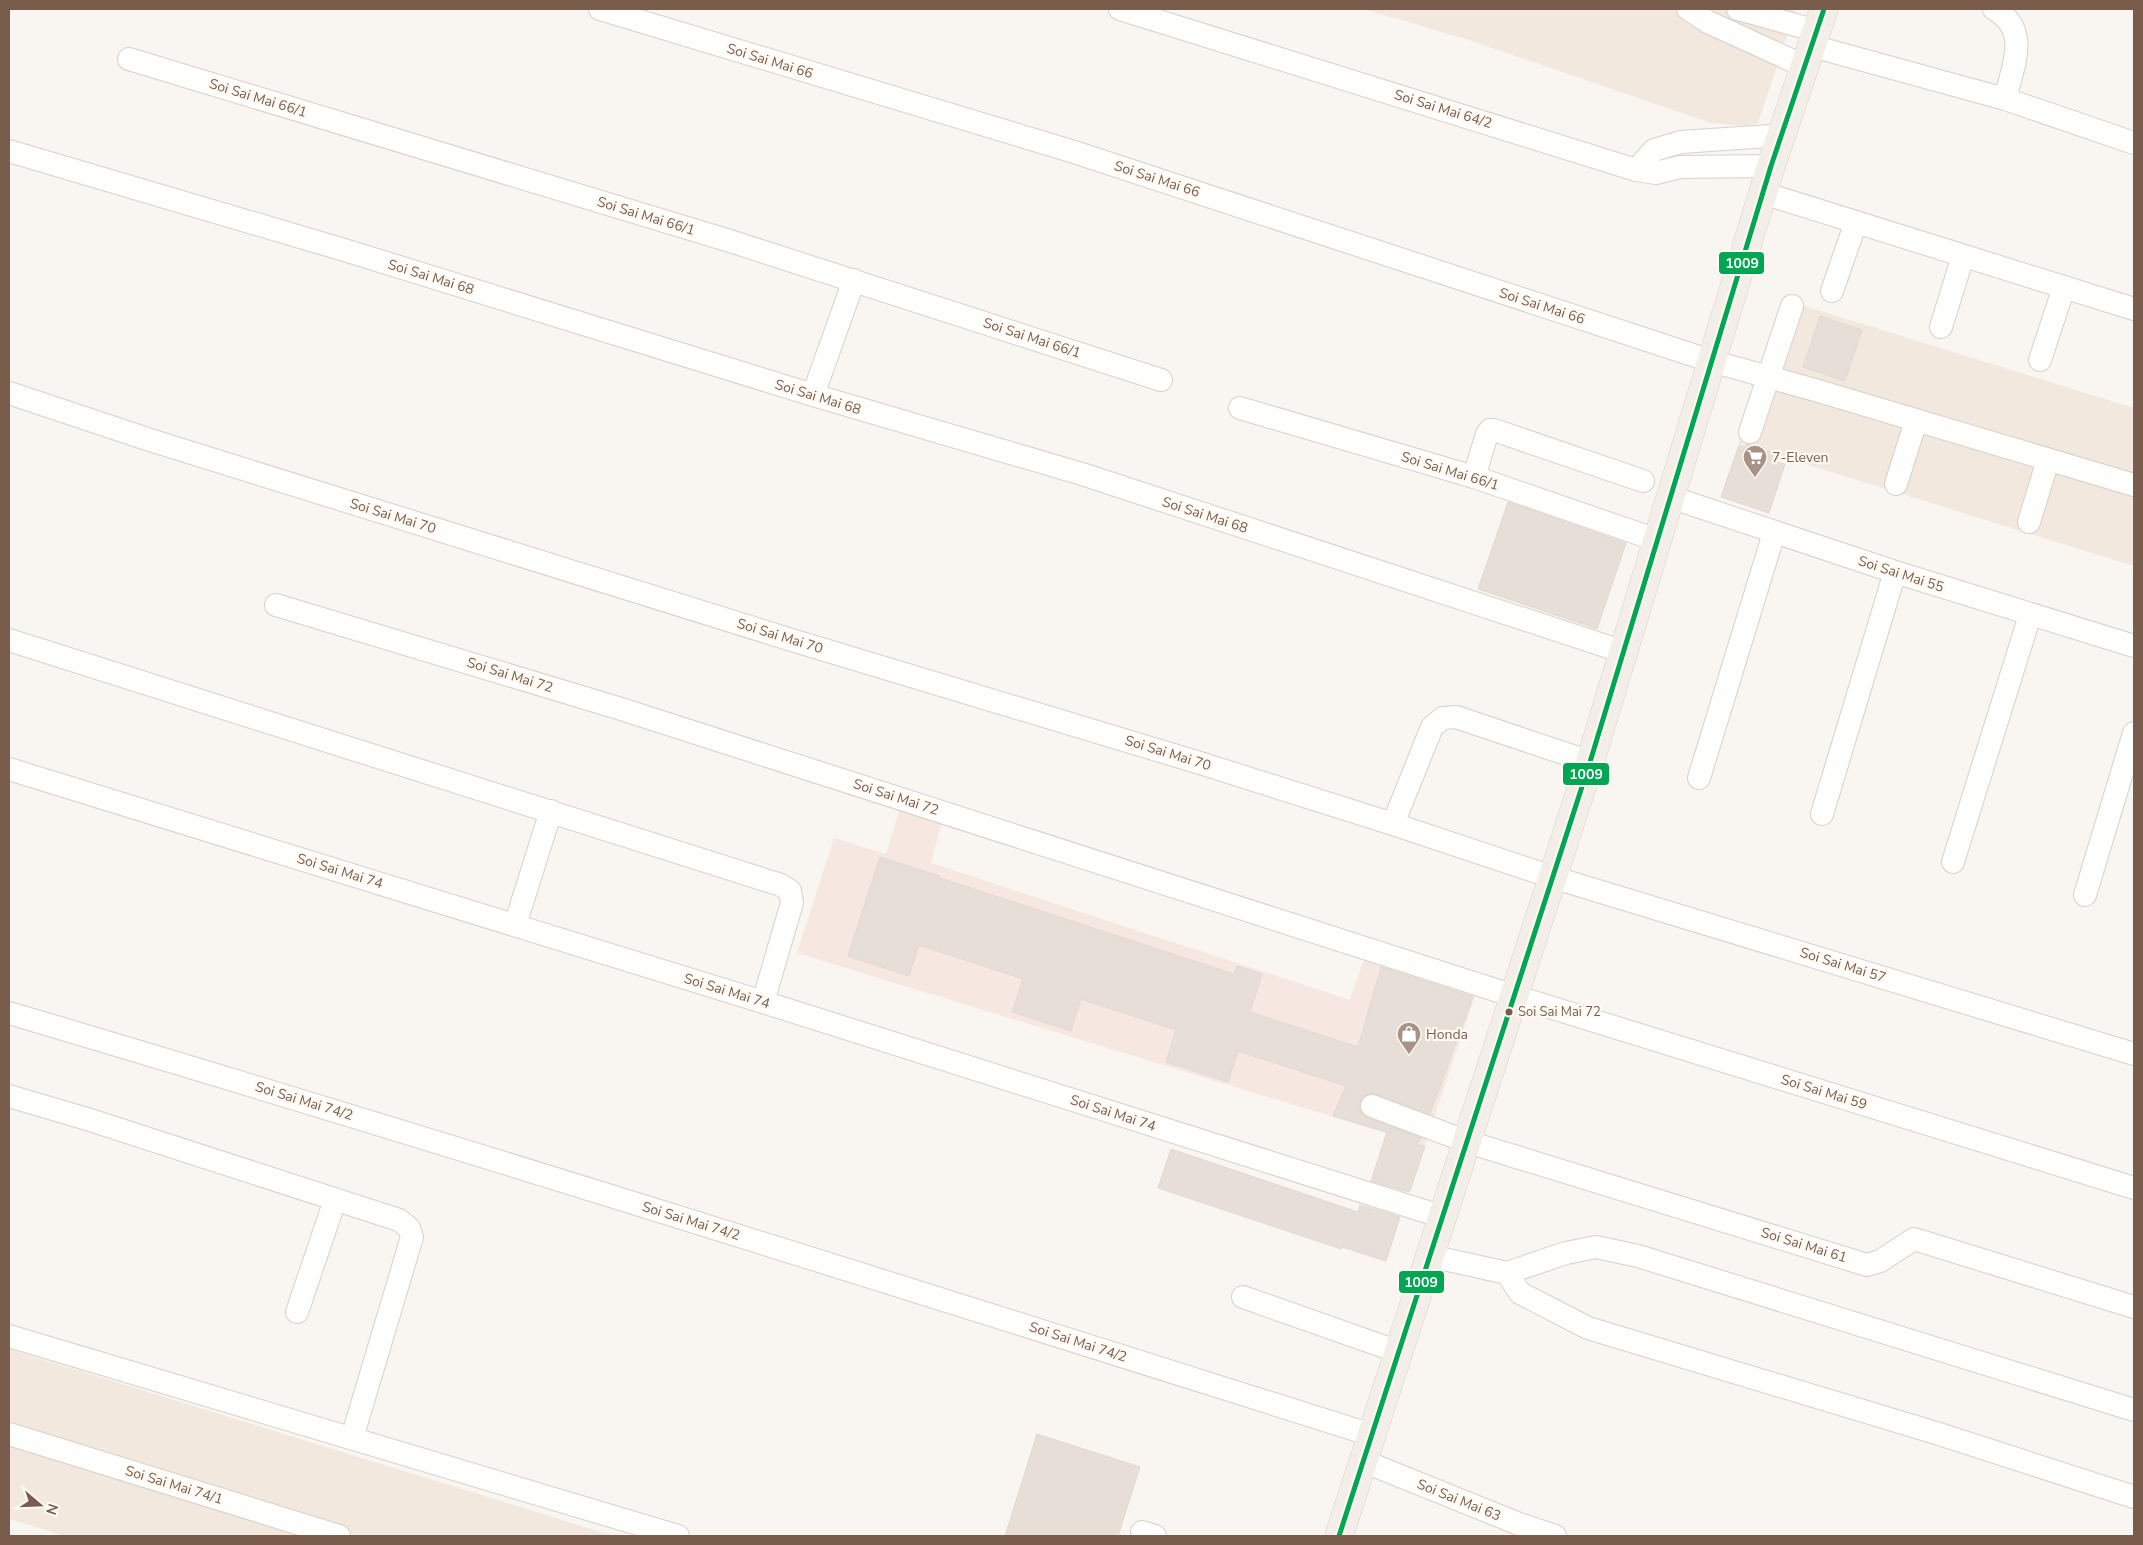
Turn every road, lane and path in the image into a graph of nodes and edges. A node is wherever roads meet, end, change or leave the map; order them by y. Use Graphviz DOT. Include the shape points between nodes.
graph roads {
  1 [pos="600,9"];
  2 [pos="1120,9"];
  3 [pos="1688,9"];
  4 [pos="1738,9"];
  5 [pos="1994,9"];
  6 [pos="1814,38"];
  7 [pos="129,58"];
  8 [pos="2005,99"];
  9 [pos="1783,135"];
  10 [pos="2134,142"];
  11 [pos="9,151"];
  12 [pos="1771,166"];
  13 [pos="1636,170"];
  14 [pos="1763,194"];
  15 [pos="1856,222"];
  16 [pos="1963,256"];
  17 [pos="854,280"];
  18 [pos="2064,287"];
  19 [pos="1832,291"];
  20 [pos="1792,306"];
  21 [pos="2134,309"];
  22 [pos="1941,327"];
  23 [pos="2040,360"];
  24 [pos="1711,361"];
  25 [pos="1768,377"];
  26 [pos="1161,380"];
  27 [pos="9,393"];
  28 [pos="813,396"];
  29 [pos="1240,408"];
  30 [pos="1916,421"];
  31 [pos="1750,432"];
  32 [pos="2048,460"];
  33 [pos="1474,477"];
  34 [pos="1643,481"];
  35 [pos="1896,484"];
  36 [pos="2134,485"];
  37 [pos="1670,497"];
  38 [pos="2029,522"];
  39 [pos="1774,533"];
  40 [pos="1657,540"];
  41 [pos="1896,572"];
  42 [pos="276,604"];
  43 [pos="2030,615"];
  44 [pos="9,640"];
  45 [pos="2134,646"];
  46 [pos="1624,652"];
  47 [pos="2134,733"];
  48 [pos="1590,762"];
  49 [pos="9,770"];
  50 [pos="1699,778"];
  51 [pos="551,811"];
  52 [pos="1822,814"];
  53 [pos="1393,824"];
  54 [pos="1954,862"];
  55 [pos="1552,878"];
  56 [pos="2085,895"];
  57 [pos="515,925"];
  58 [pos="1514,996"];
  59 [pos="763,1002"];
  60 [pos="9,1013"];
  61 [pos="2134,1054"];
  62 [pos="9,1096"];
  63 [pos="1372,1106"];
  64 [pos="1468,1142"];
  65 [pos="2134,1188"];
  66 [pos="335,1200"];
  67 [pos="1443,1217"];
  68 [pos="1430,1256"];
  69 [pos="1507,1273"];
  70 [pos="1243,1298"];
  71 [pos="2134,1307"];
  72 [pos="296,1312"];
  73 [pos="9,1336"];
  74 [pos="1399,1352"];
  75 [pos="2134,1410"];
  76 [pos="9,1434"];
  77 [pos="1372,1435"];
  78 [pos="352,1438"];
  79 [pos="1363,1461"];
  80 [pos="2134,1497"];
  81 [pos="339,1536"];
  82 [pos="678,1536"];
  83 [pos="1338,1536"];
  84 [pos="1555,1536"];
  1 -- 24 [label="street, Soi Sai Mai 66" via="1071,151"];
  2 -- 13 [label="street, Soi Sai Mai 64/2"];
  3 -- 6 [label="street" via="1708,22"];
  4 -- 6 [label="street"];
  5 -- 8 [label="street" via="2006,16 2017,37"];
  6 -- 8 [label="street"];
  6 -- 9 [label="main road"];
  7 -- 17 [label="street, Soi Sai Mai 66/1"];
  8 -- 10 [label="street"];
  9 -- 12 [label="main road"];
  9 -- 13 [label="street" via="1680,142 1654,150"];
  11 -- 28 [label="street, Soi Sai Mai 68" via="342,249"];
  12 -- 13 [label="street, Soi Sai Mai 64/2" via="1680,167 1656,173"];
  12 -- 14 [label="main road"];
  14 -- 15 [label="street"];
  14 -- 24 [label="main road"];
  15 -- 16 [label="street"];
  15 -- 19 [label="street"];
  16 -- 18 [label="street"];
  16 -- 22 [label="street"];
  17 -- 26 [label="street, Soi Sai Mai 66/1"];
  17 -- 28 [label="street"];
  18 -- 21 [label="street"];
  18 -- 23 [label="street"];
  20 -- 25 [label="street"];
  24 -- 25 [label="street, Soi Sai Mai 66"];
  24 -- 37 [label="main road"];
  25 -- 30 [label="street, Soi Sai Mai 66"];
  25 -- 31 [label="street"];
  27 -- 53 [label="street, Soi Sai Mai 70" via="598,580"];
  28 -- 46 [label="street, Soi Sai Mai 68" via="1082,474"];
  29 -- 33 [label="street, Soi Sai Mai 66/1"];
  30 -- 32 [label="street, Soi Sai Mai 66"];
  30 -- 35 [label="street"];
  32 -- 36 [label="street, Soi Sai Mai 66"];
  32 -- 38 [label="street"];
  33 -- 34 [label="street" via="1490,430"];
  33 -- 40 [label="street, Soi Sai Mai 66/1"];
  37 -- 39 [label="street, Soi Sai Mai 55"];
  37 -- 40 [label="main road"];
  39 -- 41 [label="street, Soi Sai Mai 55"];
  39 -- 50 [label="street"];
  40 -- 46 [label="main road"];
  41 -- 43 [label="street, Soi Sai Mai 55"];
  41 -- 52 [label="street"];
  42 -- 58 [label="street, Soi Sai Mai 72" via="628,711"];
  43 -- 45 [label="street, Soi Sai Mai 55"];
  43 -- 54 [label="street"];
  44 -- 51 [label="street"];
  46 -- 48 [label="main road"];
  47 -- 56 [label="street"];
  48 -- 53 [label="street" via="1456,717 1442,718 1432,728"];
  48 -- 55 [label="main road"];
  49 -- 57 [label="street, Soi Sai Mai 74"];
  51 -- 57 [label="street"];
  51 -- 59 [label="street" via="780,885 790,891 792,903"];
  53 -- 55 [label="street, Soi Sai Mai 70"];
  55 -- 58 [label="main road"];
  55 -- 61 [label="street, Soi Sai Mai 57"];
  57 -- 59 [label="street, Soi Sai Mai 74"];
  58 -- 64 [label="main road"];
  58 -- 65 [label="street, Soi Sai Mai 59"];
  59 -- 67 [label="street, Soi Sai Mai 74"];
  60 -- 77 [label="street, Soi Sai Mai 74/2" via="259,1087"];
  62 -- 66 [label="street"];
  63 -- 64 [label="street, Soi Sai Mai 61"];
  64 -- 67 [label="main road"];
  64 -- 71 [label="street, Soi Sai Mai 61" via="1867,1264 1880,1261 1914,1239"];
  66 -- 72 [label="street"];
  66 -- 78 [label="street" via="399,1220 409,1228 412,1237"];
  67 -- 68 [label="main road"];
  68 -- 69 [label="street"];
  68 -- 74 [label="main road"];
  69 -- 75 [label="street" via="1566,1253 1596,1247 1638,1256"];
  69 -- 80 [label="street" via="1520,1293 1588,1328 1936,1433"];
  70 -- 74 [label="street"];
  73 -- 78 [label="street"];
  74 -- 77 [label="main road"];
  76 -- 81 [label="street, Soi Sai Mai 74/1"];
  77 -- 79 [label="main road"];
  78 -- 82 [label="street"];
  79 -- 83 [label="main road"];
  79 -- 84 [label="street, Soi Sai Mai 63"];
}
